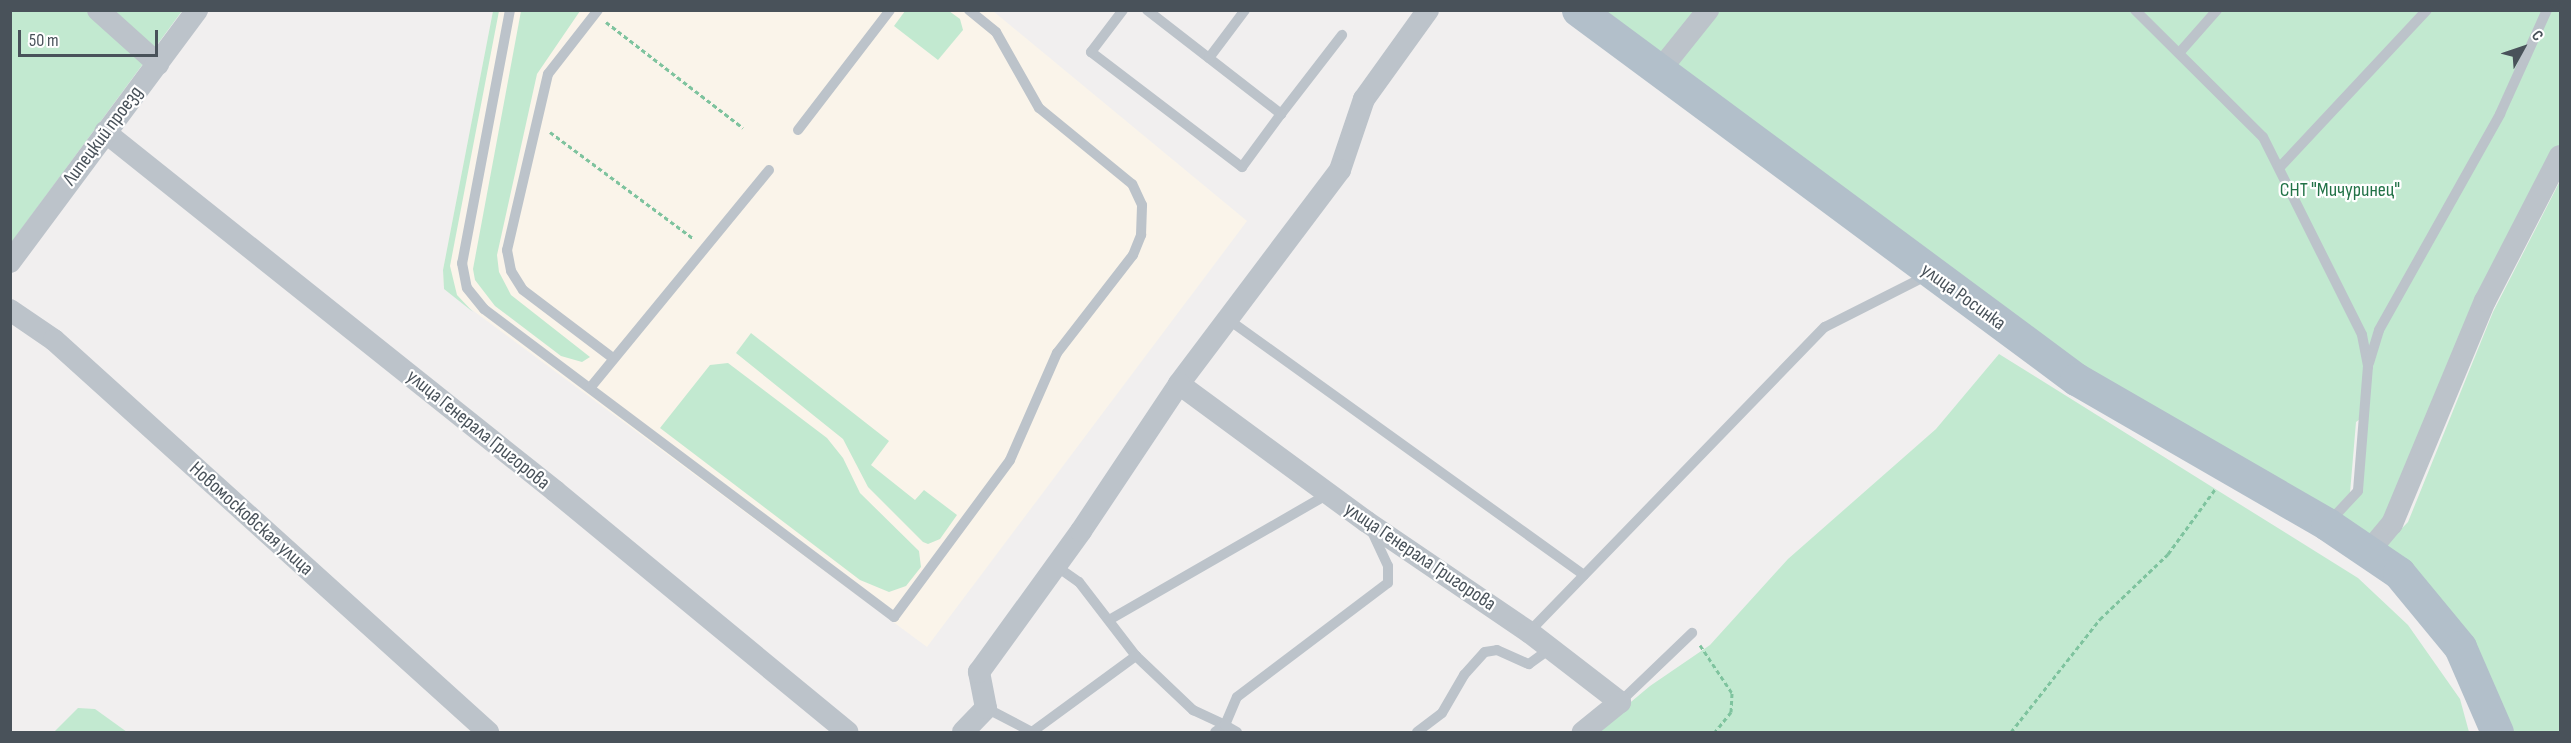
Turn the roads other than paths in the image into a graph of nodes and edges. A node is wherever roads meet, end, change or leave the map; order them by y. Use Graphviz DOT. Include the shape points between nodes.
graph roads {
  1 [pos="98,10"];
  2 [pos="197,10"];
  3 [pos="510,10"];
  4 [pos="890,10"];
  5 [pos="969,10"];
  6 [pos="1123,10"];
  7 [pos="1147,10"];
  8 [pos="1245,10"];
  9 [pos="1428,10"];
  10 [pos="1578,10"];
  11 [pos="1708,10"];
  12 [pos="2135,10"];
  13 [pos="2217,10"];
  14 [pos="2427,10"];
  15 [pos="2547,10"];
  16 [pos="597,12"];
  17 [pos="1342,35"];
  18 [pos="2180,52"];
  19 [pos="1209,58"];
  20 [pos="158,64"];
  21 [pos="1660,70"];
  22 [pos="1281,114"];
  23 [pos="798,130"];
  24 [pos="105,132"];
  25 [pos="2560,156"];
  26 [pos="2280,167"];
  27 [pos="769,170"];
  28 [pos="10,262"];
  29 [pos="1930,274"];
  30 [pos="10,310"];
  31 [pos="1229,320"];
  32 [pos="613,358"];
  33 [pos="2368,366"];
  34 [pos="1179,384"];
  35 [pos="590,388"];
  36 [pos="1329,494"];
  37 [pos="1366,522"];
  38 [pos="2327,524"];
  39 [pos="2369,551"];
  40 [pos="1056,566"];
  41 [pos="1584,575"];
  42 [pos="1109,620"];
  43 [pos="1529,632"];
  44 [pos="1692,633"];
  45 [pos="1551,648"];
  46 [pos="1136,656"];
  47 [pos="1620,702"];
  48 [pos="986,708"];
  49 [pos="1225,724"];
  50 [pos="488,732"];
  51 [pos="847,732"];
  52 [pos="963,732"];
  53 [pos="1215,732"];
  54 [pos="1237,732"];
  55 [pos="1417,732"];
  56 [pos="1583,732"];
  57 [pos="2497,732"];
  1 -- 20 [label="street"];
  2 -- 20 [label="street, Липецкий проезд"];
  3 -- 35 [label="lane" via="462,263 467,288 484,309"];
  4 -- 23 [label="lane"];
  5 -- 35 [label="lane" via="996,32 1039,108 1132,184 1142,205 1141,235 1133,255 1057,353 1010,460 894,617"];
  6 -- 22 [label="lane" via="1090,52 1242,167"];
  7 -- 19 [label="lane"];
  8 -- 19 [label="lane"];
  9 -- 31 [label="street" via="1364,99 1340,170"];
  10 -- 21 [label="main road, улица Росинка"];
  11 -- 21 [label="street"];
  12 -- 18 [label="lane"];
  13 -- 18 [label="lane"];
  14 -- 26 [label="lane"];
  15 -- 33 [label="lane" via="2500,114 2379,330"];
  16 -- 32 [label="lane" via="548,74 507,249 511,271 523,290"];
  17 -- 22 [label="lane"];
  18 -- 26 [label="lane" via="2263,137"];
  19 -- 22 [label="lane"];
  20 -- 24 [label="street, Липецкий проезд"];
  21 -- 29 [label="main road, улица Росинка"];
  24 -- 28 [label="street, Липецкий проезд"];
  24 -- 51 [label="street, улица Генерала Григорова" via="555,491"];
  25 -- 39 [label="street" via="2485,301 2392,524"];
  26 -- 33 [label="lane" via="2362,335"];
  27 -- 32 [label="lane"];
  29 -- 38 [label="main road, улица Росинка" via="2076,379"];
  29 -- 41 [label="lane" via="1825,327"];
  30 -- 50 [label="street, Новомосковская улица" via="54,340"];
  31 -- 34 [label="street"];
  31 -- 41 [label="lane"];
  32 -- 35 [label="lane"];
  33 -- 38 [label="lane" via="2358,491"];
  34 -- 36 [label="street, улица Генерала Григорова"];
  34 -- 40 [label="street"];
  36 -- 37 [label="street, улица Генерала Григорова"];
  36 -- 42 [label="lane"];
  37 -- 43 [label="street, улица Генерала Григорова"];
  37 -- 49 [label="lane" via="1388,566 1388,583 1238,697"];
  38 -- 39 [label="main road, улица Росинка"];
  39 -- 57 [label="main road, улица Росинка" via="2416,590 2460,647"];
  40 -- 42 [label="lane" via="1079,582"];
  40 -- 48 [label="street" via="979,672"];
  41 -- 43 [label="lane"];
  42 -- 46 [label="lane"];
  43 -- 45 [label="street, улица Генерала Григорова"];
  44 -- 47 [label="lane"];
  45 -- 47 [label="street, улица Генерала Григорова"];
  45 -- 55 [label="lane" via="1529,664 1497,650 1485,652 1464,675 1442,714"];
  46 -- 48 [label="lane" via="1032,732"];
  46 -- 49 [label="lane" via="1193,710"];
  47 -- 56 [label="street"];
  48 -- 52 [label="street"];
  49 -- 53 [label="lane"];
  49 -- 54 [label="lane"];
}
